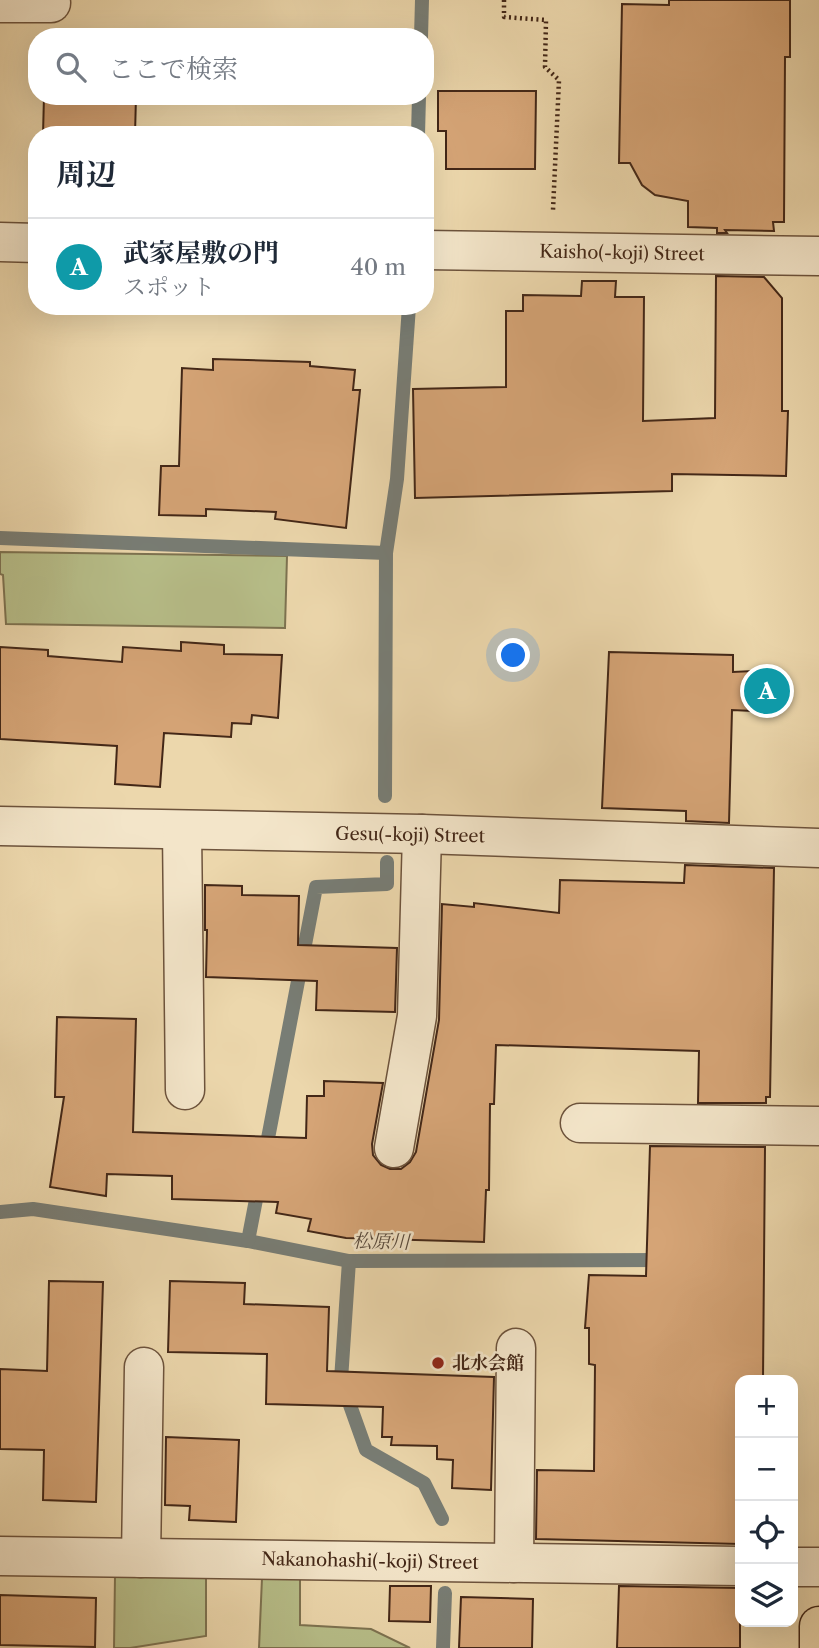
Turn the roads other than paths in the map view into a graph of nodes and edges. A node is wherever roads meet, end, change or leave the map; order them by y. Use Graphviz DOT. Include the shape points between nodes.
graph roads {
  1 [pos="0,3"];
  2 [pos="51,3"];
  3 [pos="0,243"];
  4 [pos="28,243"];
  5 [pos="434,250"];
  6 [pos="819,256"];
  7 [pos="0,826"];
  8 [pos="182,830"];
  9 [pos="422,834"];
  10 [pos="819,848"];
  11 [pos="185,1090"];
  12 [pos="580,1123"];
  13 [pos="819,1126"];
  14 [pos="394,1148"];
  15 [pos="516,1348"];
  16 [pos="144,1367"];
  17 [pos="0,1556"];
  18 [pos="141,1558"];
  19 [pos="514,1563"];
  20 [pos="735,1566"];
  21 [pos="798,1567"];
  22 [pos="819,1567"];
  23 [pos="819,1626"];
  24 [pos="819,1648"];
  1 -- 2 [label="street"];
  3 -- 4 [label="street"];
  5 -- 6 [label="street, Kaisho(-koji) Street"];
  7 -- 8 [label="street, Gesu(-koji) Street"];
  8 -- 9 [label="street, Gesu(-koji) Street"];
  8 -- 11 [label="street"];
  9 -- 10 [label="street, Gesu(-koji) Street"];
  9 -- 14 [label="street" via="417,1016"];
  12 -- 13 [label="street"];
  15 -- 19 [label="street"];
  16 -- 18 [label="street"];
  17 -- 18 [label="street, Nakanohashi(-koji) Street"];
  18 -- 19 [label="street, Nakanohashi(-koji) Street"];
  19 -- 20 [label="street, Nakanohashi(-koji) Street"];
  21 -- 22 [label="street"];
  23 -- 24 [label="main road"];
}
